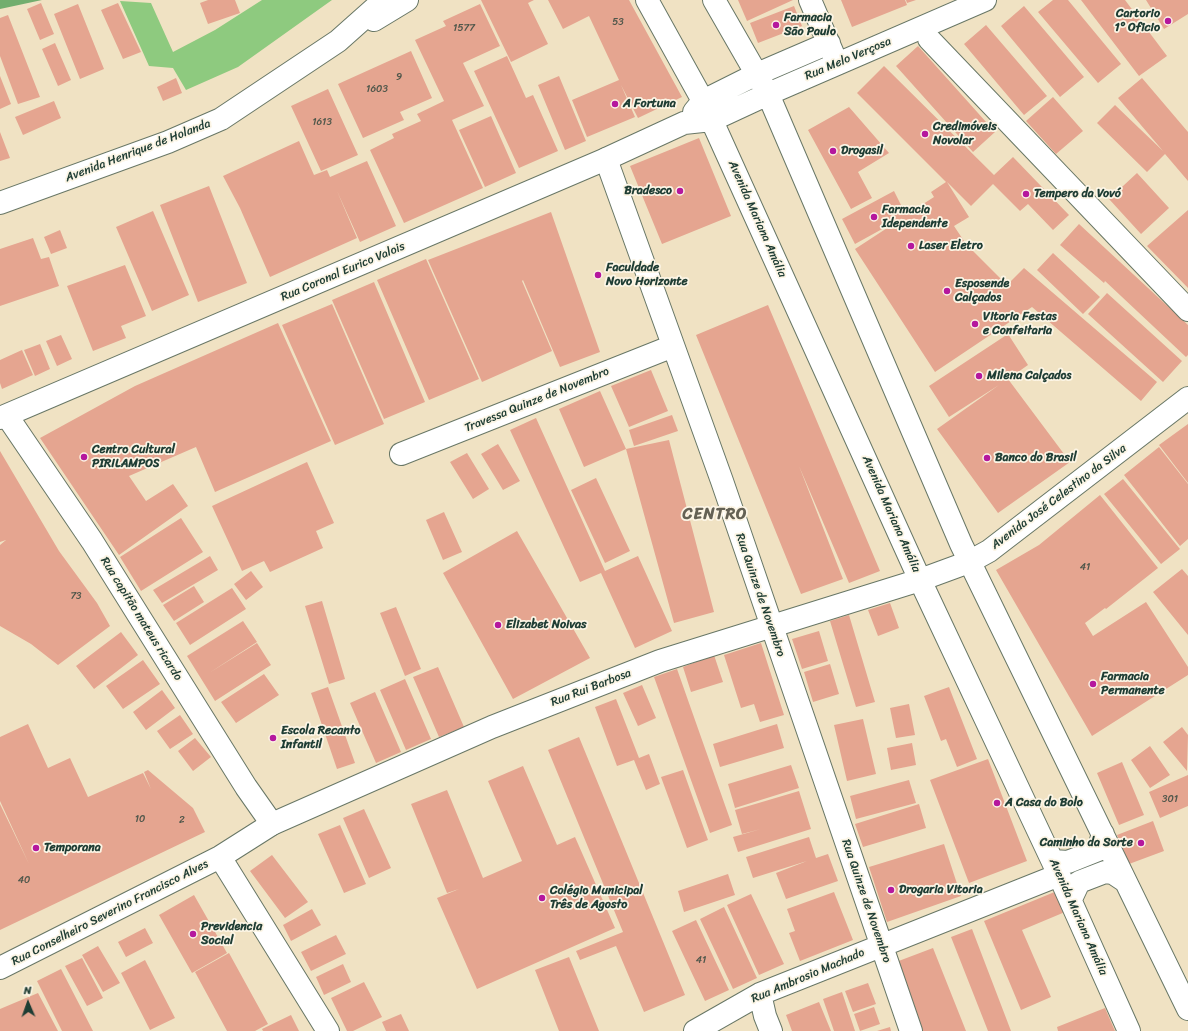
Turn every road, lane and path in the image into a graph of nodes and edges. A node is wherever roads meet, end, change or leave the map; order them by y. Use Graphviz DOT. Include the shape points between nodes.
graph roads {
  1 [pos="384,0"];
  2 [pos="407,0"];
  3 [pos="647,0"];
  4 [pos="714,0"];
  5 [pos="810,0"];
  6 [pos="985,0"];
  7 [pos="929,39"];
  8 [pos="338,41"];
  9 [pos="829,43"];
  10 [pos="837,65"];
  11 [pos="757,74"];
  12 [pos="768,94"];
  13 [pos="703,101"];
  14 [pos="712,120"];
  15 [pos="684,123"];
  16 [pos="606,159"];
  17 [pos="0,203"];
  18 [pos="1188,310"];
  19 [pos="673,346"];
  20 [pos="1188,398"];
  21 [pos="3,417"];
  22 [pos="401,454"];
  23 [pos="969,562"];
  24 [pos="920,580"];
  25 [pos="770,626"];
  26 [pos="266,828"];
  27 [pos="1103,834"];
  28 [pos="228,852"];
  29 [pos="1056,868"];
  30 [pos="1125,881"];
  31 [pos="1070,899"];
  32 [pos="882,946"];
  33 [pos="0,968"];
  34 [pos="760,994"];
  35 [pos="1186,998"];
  36 [pos="328,1031"];
  37 [pos="695,1031"];
  38 [pos="771,1031"];
  39 [pos="911,1031"];
  40 [pos="1129,1031"];
  1 -- 8 [label="main road, Avenida Henrique de Holanda"];
  2 -- 8 [label="main road"];
  3 -- 13 [label="main road, Avenida Mariana Amália"];
  4 -- 11 [label="main road"];
  5 -- 9 [label="main road"];
  6 -- 10 [label="main road, Rua Melo Verçosa"];
  7 -- 18 [label="main road"];
  8 -- 17 [label="main road, Avenida Henrique de Holanda" via="221,119 168,142"];
  9 -- 10 [label="main road"];
  9 -- 11 [label="main road"];
  10 -- 12 [label="main road, Rua Melo Verçosa"];
  11 -- 12 [label="main road"];
  11 -- 13 [label="main road"];
  12 -- 14 [label="main road, Rua Melo Verçosa"];
  12 -- 23 [label="main road"];
  13 -- 14 [label="main road, Avenida Mariana Amália"];
  13 -- 15 [label="main road, Rua Coronal Eurico Valois"];
  14 -- 15 [label="main road, Rua Coronal Eurico Valois"];
  14 -- 24 [label="main road, Avenida Mariana Amália"];
  15 -- 16 [label="main road, Rua Coronal Eurico Valois"];
  16 -- 19 [label="main road, Rua Quinze de Novembro"];
  16 -- 21 [label="main road, Rua Coronal Eurico Valois"];
  19 -- 22 [label="main road, Travessa Quinze de Novembro"];
  19 -- 25 [label="main road, Rua Quinze de Novembro" via="722,481"];
  20 -- 23 [label="main road, Avenida José Celestino da Silva" via="989,551"];
  21 -- 26 [label="main road, Rua capitão mateus ricardo" via="92,542 246,787"];
  23 -- 24 [label="main road, Avenida José Celestino da Silva"];
  23 -- 27 [label="main road"];
  24 -- 25 [label="main road, Rua Rui Barbosa"];
  24 -- 29 [label="main road, Avenida Mariana Amália"];
  25 -- 26 [label="main road, Rua Rui Barbosa" via="586,689 492,727"];
  25 -- 32 [label="main road, Rua Quinze de Novembro"];
  26 -- 28 [label="main road, Rua Rui Barbosa"];
  27 -- 29 [label="main road" via="1098,850"];
  27 -- 30 [label="main road"];
  28 -- 33 [label="main road, Rua Conselheiro Severino Francisco Alves"];
  28 -- 36 [label="main road"];
  29 -- 31 [label="main road, Avenida Mariana Amália"];
  29 -- 32 [label="main road, Rua Ambrosio Machado"];
  30 -- 31 [label="main road" via="1106,872 1079,882"];
  30 -- 35 [label="main road"];
  31 -- 40 [label="main road, Avenida Mariana Amália"];
  32 -- 34 [label="main road, Rua Ambrosio Machado"];
  32 -- 39 [label="main road, Rua Quinze de Novembro"];
  34 -- 37 [label="main road, Rua Ambrosio Machado"];
  34 -- 38 [label="main road"];
}
